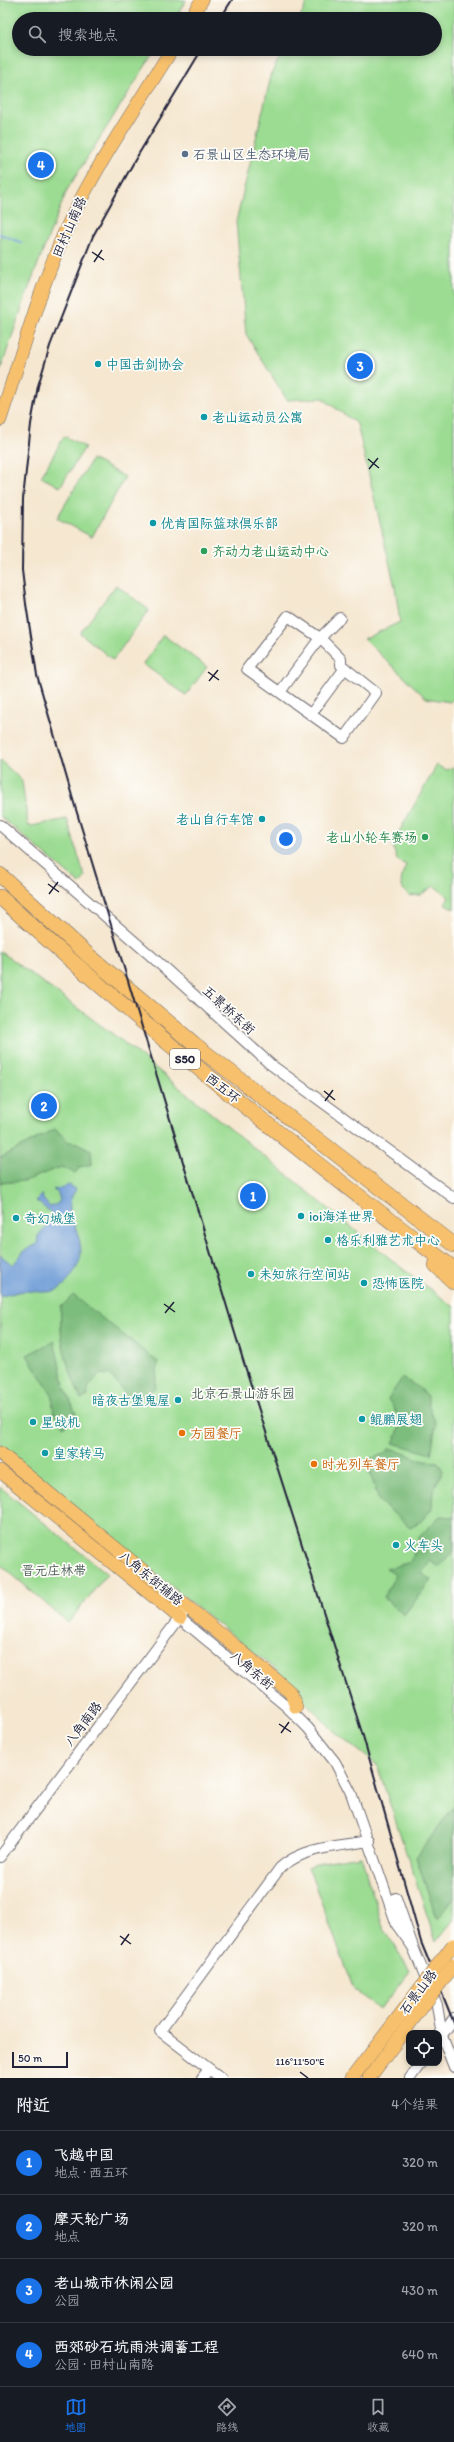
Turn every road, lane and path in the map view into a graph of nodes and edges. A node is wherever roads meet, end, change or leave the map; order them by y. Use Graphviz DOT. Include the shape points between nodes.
graph roads {
  1 [pos="193,0"];
  2 [pos="202,0"];
  3 [pos="186,12"];
  4 [pos="194,12"];
  5 [pos="159,56"];
  6 [pos="168,56"];
  7 [pos="0,394"];
  8 [pos="0,420"];
  9 [pos="340,618"];
  10 [pos="320,638"];
  11 [pos="345,668"];
  12 [pos="280,692"];
  13 [pos="311,714"];
  14 [pos="0,825"];
  15 [pos="0,875"];
  16 [pos="0,897"];
  17 [pos="370,1181"];
  18 [pos="454,1198"];
  19 [pos="378,1211"];
  20 [pos="454,1234"];
  21 [pos="454,1245"];
  22 [pos="454,1269"];
  23 [pos="454,1282"];
  24 [pos="0,1453"];
  25 [pos="0,1462"];
  26 [pos="0,1470"];
  27 [pos="183,1613"];
  28 [pos="296,1707"];
  29 [pos="369,1841"];
  30 [pos="0,1857"];
  31 [pos="453,1944"];
  32 [pos="413,1947"];
  33 [pos="454,1965"];
  34 [pos="454,2018"];
  35 [pos="402,2023"];
  36 [pos="440,2030"];
  37 [pos="442,2036"];
  38 [pos="442,2040"];
  39 [pos="419,2066"];
  40 [pos="454,2067"];
  41 [pos="209,2068"];
  42 [pos="202,2078"];
  43 [pos="221,2078"];
  44 [pos="352,2078"];
  45 [pos="369,2078"];
  46 [pos="410,2078"];
  1 -- 3 [label="main road"];
  2 -- 4 [label="main road"];
  5 -- 7 [label="main road, 田村山南路" via="70,203 51,242"];
  6 -- 8 [label="main road, 田村山南路" via="83,194 68,224 53,261"];
  9 -- 10 [label="street"];
  10 -- 11 [label="street" via="341,659 341,665"];
  10 -- 12 [label="street"];
  10 -- 12 [label="street" via="288,616 247,669"];
  11 -- 13 [label="street"];
  11 -- 13 [label="street" via="376,693 344,738"];
  12 -- 13 [label="street"];
  14 -- 18 [label="street, 五景桥东街" via="150,955 270,1064"];
  15 -- 17 [label="highway, 西五环 / S50" via="88,955 194,1044"];
  16 -- 19 [label="highway, 西五环 / S50" via="78,968 178,1052"];
  17 -- 20 [label="highway"];
  17 -- 21 [label="highway, 西五环 / S50"];
  19 -- 22 [label="highway, 西五环 / S50"];
  19 -- 23 [label="highway"];
  24 -- 27 [label="main road, 八角东街辅路"];
  25 -- 27 [label="main road, 八角东街"];
  26 -- 27 [label="main road, 八角东街"];
  27 -- 28 [label="main road, 八角东街"];
  27 -- 29 [label="street, 八角东街" via="308,1728 335,1762 351,1793"];
  27 -- 30 [label="street, 八角南路"];
  28 -- 32 [label="street, 八角东街" via="320,1732 356,1787"];
  29 -- 32 [label="street, 八角东街" via="397,1925"];
  29 -- 41 [label="street" via="315,1850 291,1859 280,1868 160,2031"];
  31 -- 35 [label="main road, 石景山路, bridge"];
  32 -- 36 [label="street, 八角东街" via="437,2005"];
  33 -- 35 [label="main road, 石景山路, bridge"];
  34 -- 37 [label="street"];
  35 -- 44 [label="main road, 石景山路"];
  35 -- 45 [label="main road, 石景山路"];
  38 -- 40 [label="street, 八角东街"];
  39 -- 46 [label="street"];
  41 -- 42 [label="street"];
  41 -- 43 [label="street"];
}
